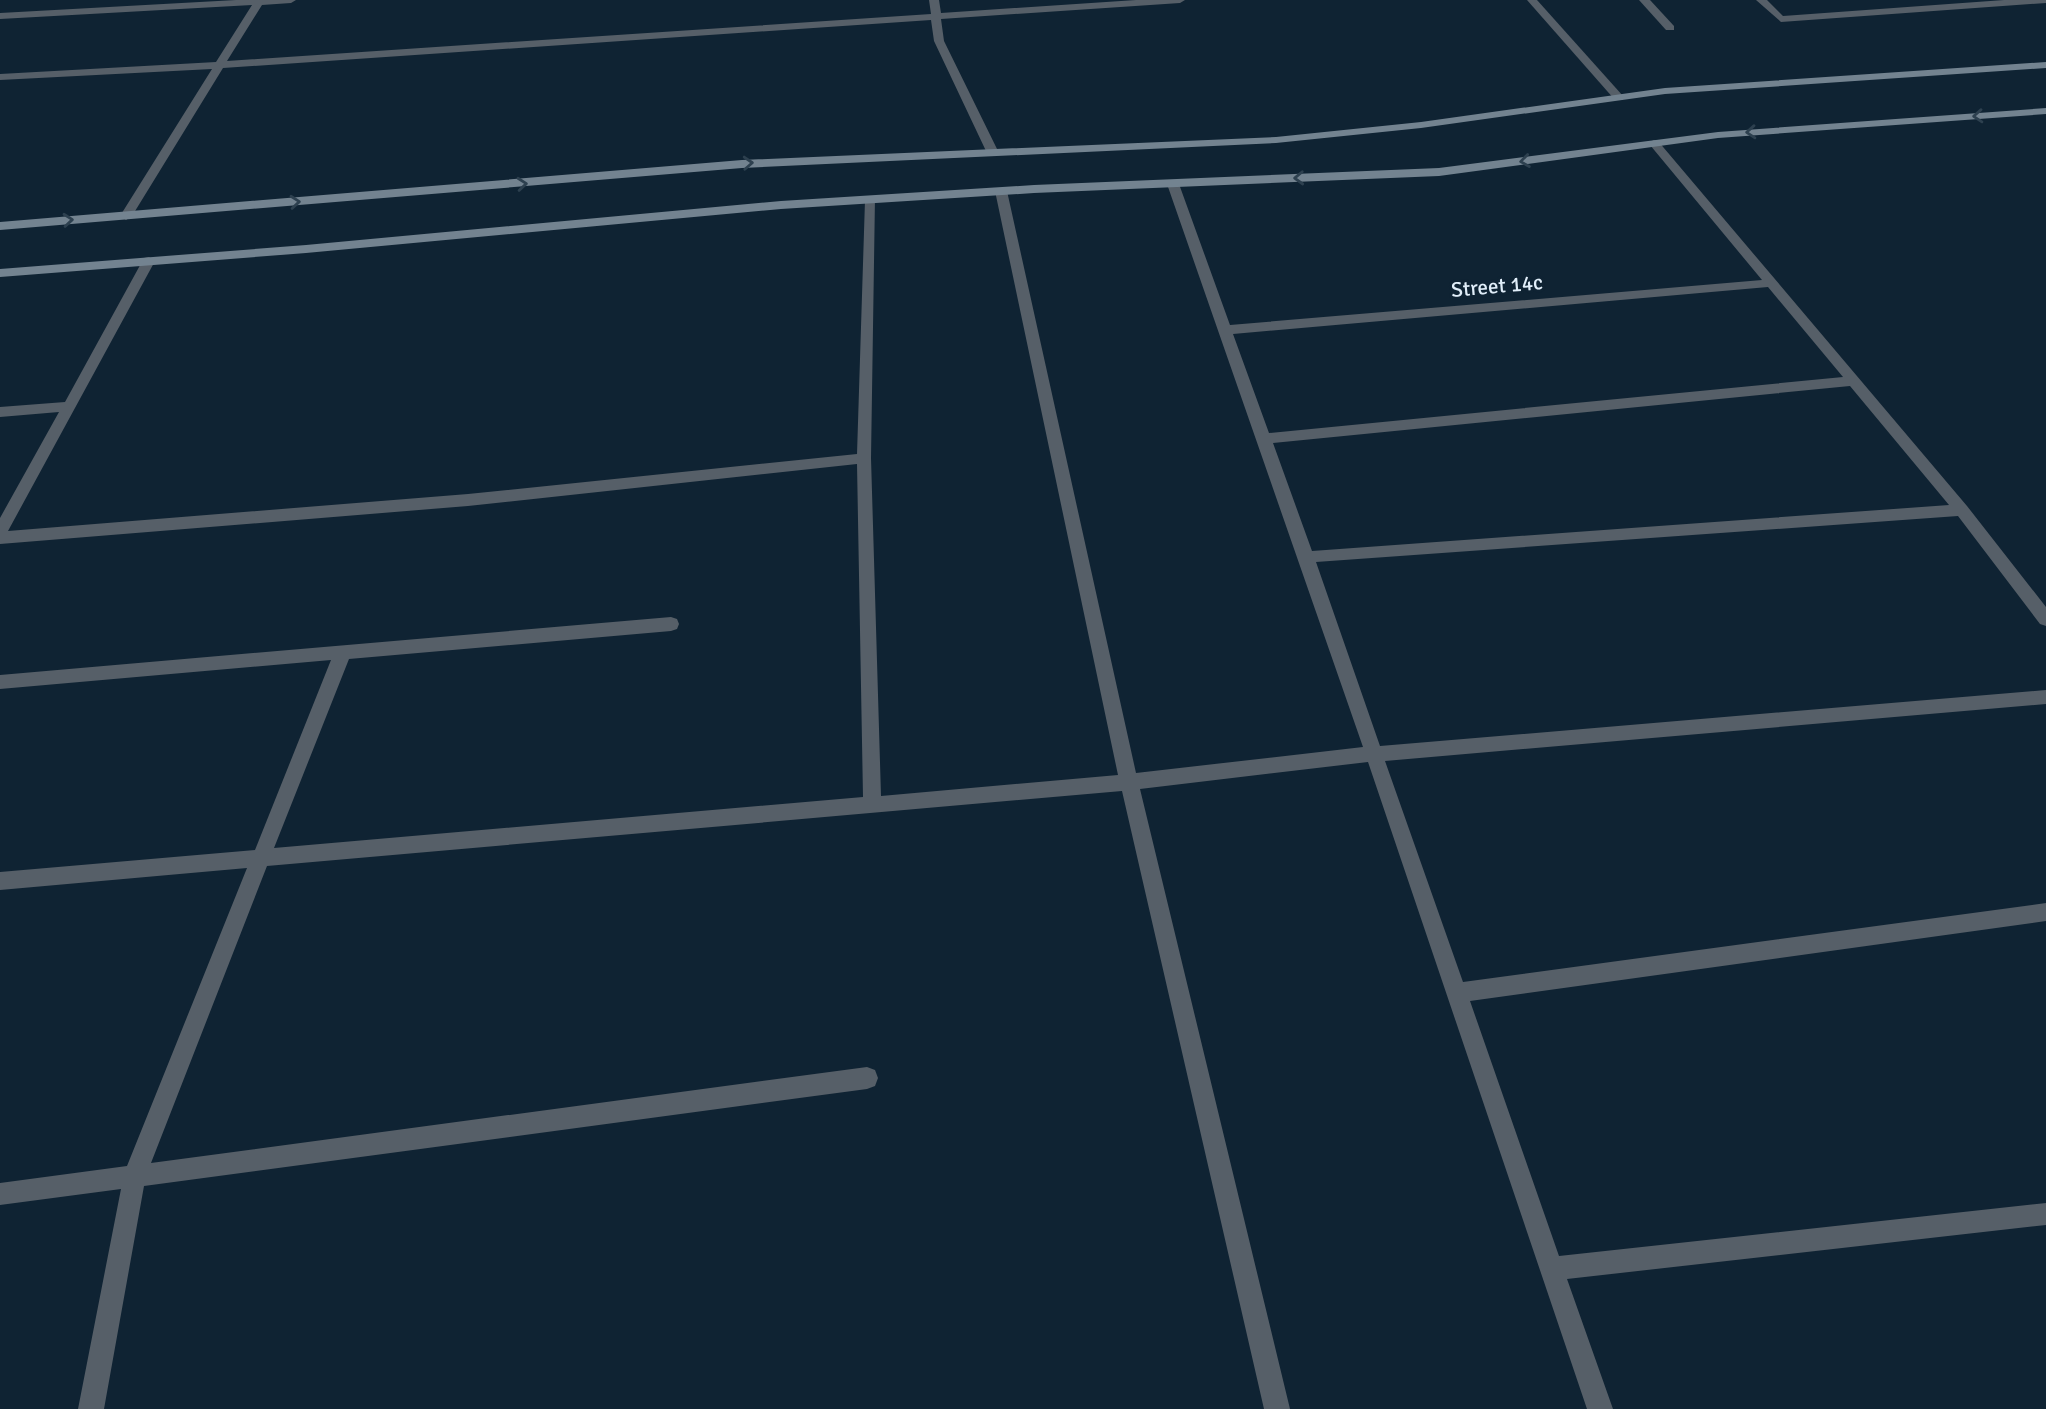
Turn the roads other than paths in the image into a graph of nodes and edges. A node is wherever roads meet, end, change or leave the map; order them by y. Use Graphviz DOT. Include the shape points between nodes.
graph roads {
  1 [pos="291,0"];
  2 [pos="934,0"];
  3 [pos="1180,0"];
  4 [pos="1532,0"];
  5 [pos="1644,0"];
  6 [pos="1760,0"];
  7 [pos="1892,0"];
  8 [pos="260,1"];
  9 [pos="2046,1"];
  10 [pos="1904,10"];
  11 [pos="0,16"];
  12 [pos="936,18"];
  13 [pos="1670,28"];
  14 [pos="220,65"];
  15 [pos="2046,65"];
  16 [pos="0,77"];
  17 [pos="1619,98"];
  18 [pos="2046,111"];
  19 [pos="1654,143"];
  20 [pos="992,151"];
  21 [pos="1173,184"];
  22 [pos="1001,191"];
  23 [pos="872,200"];
  24 [pos="126,216"];
  25 [pos="0,226"];
  26 [pos="149,261"];
  27 [pos="0,273"];
  28 [pos="1771,283"];
  29 [pos="1226,330"];
  30 [pos="1853,381"];
  31 [pos="69,406"];
  32 [pos="0,412"];
  33 [pos="1264,439"];
  34 [pos="864,458"];
  35 [pos="1962,510"];
  36 [pos="0,532"];
  37 [pos="0,538"];
  38 [pos="1306,556"];
  39 [pos="2046,619"];
  40 [pos="671,624"];
  41 [pos="343,652"];
  42 [pos="0,682"];
  43 [pos="2046,696"];
  44 [pos="1373,754"];
  45 [pos="1129,782"];
  46 [pos="872,805"];
  47 [pos="261,857"];
  48 [pos="0,881"];
  49 [pos="2046,912"];
  50 [pos="1457,993"];
  51 [pos="867,1078"];
  52 [pos="135,1175"];
  53 [pos="0,1194"];
  54 [pos="2046,1214"];
  55 [pos="1552,1269"];
  56 [pos="91,1409"];
  57 [pos="1277,1409"];
  58 [pos="1600,1409"];
  1 -- 8 [label="street"];
  2 -- 12 [label="street"];
  3 -- 12 [label="street"];
  4 -- 17 [label="street"];
  5 -- 13 [label="street"];
  6 -- 10 [label="street" via="1781,19"];
  7 -- 10 [label="street"];
  8 -- 11 [label="street"];
  8 -- 14 [label="street"];
  9 -- 10 [label="street"];
  12 -- 14 [label="street"];
  12 -- 20 [label="street" via="939,41"];
  14 -- 16 [label="street"];
  14 -- 24 [label="street"];
  15 -- 17 [label="main road"];
  17 -- 20 [label="main road" via="1276,140"];
  18 -- 19 [label="main road, one-way"];
  19 -- 21 [label="main road, one-way" via="1439,172"];
  19 -- 28 [label="street"];
  24 -- 20 [label="main road, one-way" via="742,164"];
  21 -- 22 [label="main road"];
  21 -- 29 [label="street"];
  22 -- 23 [label="main road"];
  22 -- 45 [label="street"];
  23 -- 26 [label="main road"];
  23 -- 34 [label="street"];
  25 -- 24 [label="main road, one-way"];
  26 -- 27 [label="main road"];
  26 -- 31 [label="street"];
  28 -- 29 [label="street, Street 14c"];
  28 -- 30 [label="street"];
  29 -- 33 [label="street"];
  30 -- 33 [label="street"];
  30 -- 35 [label="street"];
  31 -- 32 [label="street"];
  31 -- 36 [label="street"];
  33 -- 38 [label="street"];
  34 -- 37 [label="street" via="468,500"];
  34 -- 46 [label="street"];
  35 -- 38 [label="street"];
  35 -- 39 [label="street"];
  38 -- 44 [label="street"];
  40 -- 41 [label="street"];
  41 -- 42 [label="street"];
  41 -- 47 [label="street"];
  43 -- 44 [label="street"];
  44 -- 45 [label="street"];
  44 -- 50 [label="street"];
  45 -- 46 [label="street"];
  45 -- 57 [label="street"];
  46 -- 47 [label="street"];
  47 -- 48 [label="street"];
  47 -- 52 [label="street"];
  49 -- 50 [label="street"];
  50 -- 55 [label="street"];
  51 -- 52 [label="street"];
  52 -- 53 [label="street"];
  52 -- 56 [label="street"];
  54 -- 55 [label="street"];
  55 -- 58 [label="street"];
}
